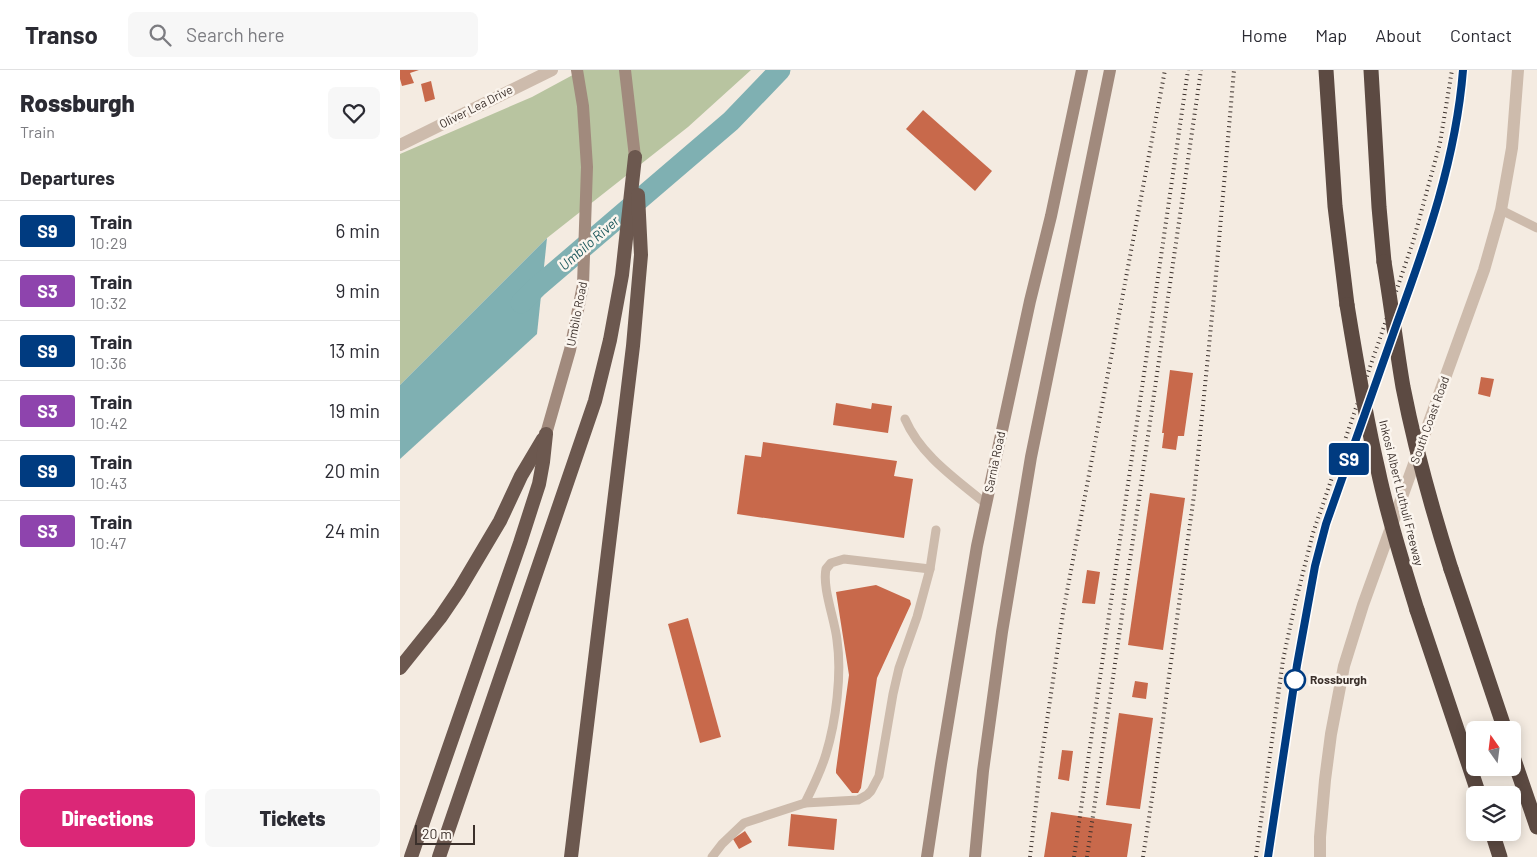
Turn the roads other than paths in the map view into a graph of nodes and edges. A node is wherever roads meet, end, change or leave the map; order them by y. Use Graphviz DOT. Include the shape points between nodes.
graph roads {
  1 [pos="552,70"];
  2 [pos="577,70"];
  3 [pos="625,70"];
  4 [pos="1082,70"];
  5 [pos="1110,70"];
  6 [pos="1326,70"];
  7 [pos="1371,70"];
  8 [pos="1518,70"];
  9 [pos="527,75"];
  10 [pos="400,145"];
  11 [pos="635,157"];
  12 [pos="1501,210"];
  13 [pos="1537,228"];
  14 [pos="904,419"];
  15 [pos="546,434"];
  16 [pos="986,504"];
  17 [pos="936,530"];
  18 [pos="930,569"];
  19 [pos="400,668"];
  20 [pos="1502,721"];
  21 [pos="1520,776"];
  22 [pos="1476,786"];
  23 [pos="805,803"];
  24 [pos="1537,827"];
  25 [pos="1495,841"];
  26 [pos="411,857"];
  27 [pos="439,857"];
  28 [pos="571,857"];
  29 [pos="712,857"];
  30 [pos="928,857"];
  31 [pos="975,857"];
  32 [pos="1320,857"];
  33 [pos="1500,857"];
  1 -- 9 [label="street, Oliver Lea Drive"];
  2 -- 15 [label="main road, Umbilo Road" via="587,167 583,286 570,350"];
  3 -- 11 [label="main road"];
  4 -- 16 [label="main road, Sarnia Road"];
  5 -- 31 [label="main road" via="1031,457 1001,641"];
  6 -- 22 [label="highway, Inkosi Albert Luthuli Freeway, bridge" via="1334,197 1347,304 1367,422 1398,550"];
  7 -- 20 [label="highway, bridge" via="1384,262 1410,421 1434,514"];
  8 -- 12 [label="street, South Coast Road" via="1512,148"];
  9 -- 10 [label="street, Oliver Lea Drive"];
  11 -- 27 [label="highway" via="624,261 595,401"];
  11 -- 28 [label="highway" via="641,254 633,346"];
  12 -- 13 [label="lane"];
  12 -- 32 [label="street, South Coast Road" via="1484,270 1344,666 1325,780"];
  14 -- 16 [label="lane" via="930,457"];
  15 -- 19 [label="highway" via="459,590"];
  15 -- 26 [label="highway" via="539,484 526,526"];
  16 -- 30 [label="main road, Sarnia Road"];
  17 -- 18 [label="lane"];
  18 -- 23 [label="lane" via="893,694 876,784 858,800"];
  18 -- 23 [label="lane" via="844,559 831,563 826,569 837,637 839,674 826,754"];
  21 -- 24 [label="highway"];
  23 -- 29 [label="lane" via="744,823"];
  25 -- 33 [label="highway"];
}
